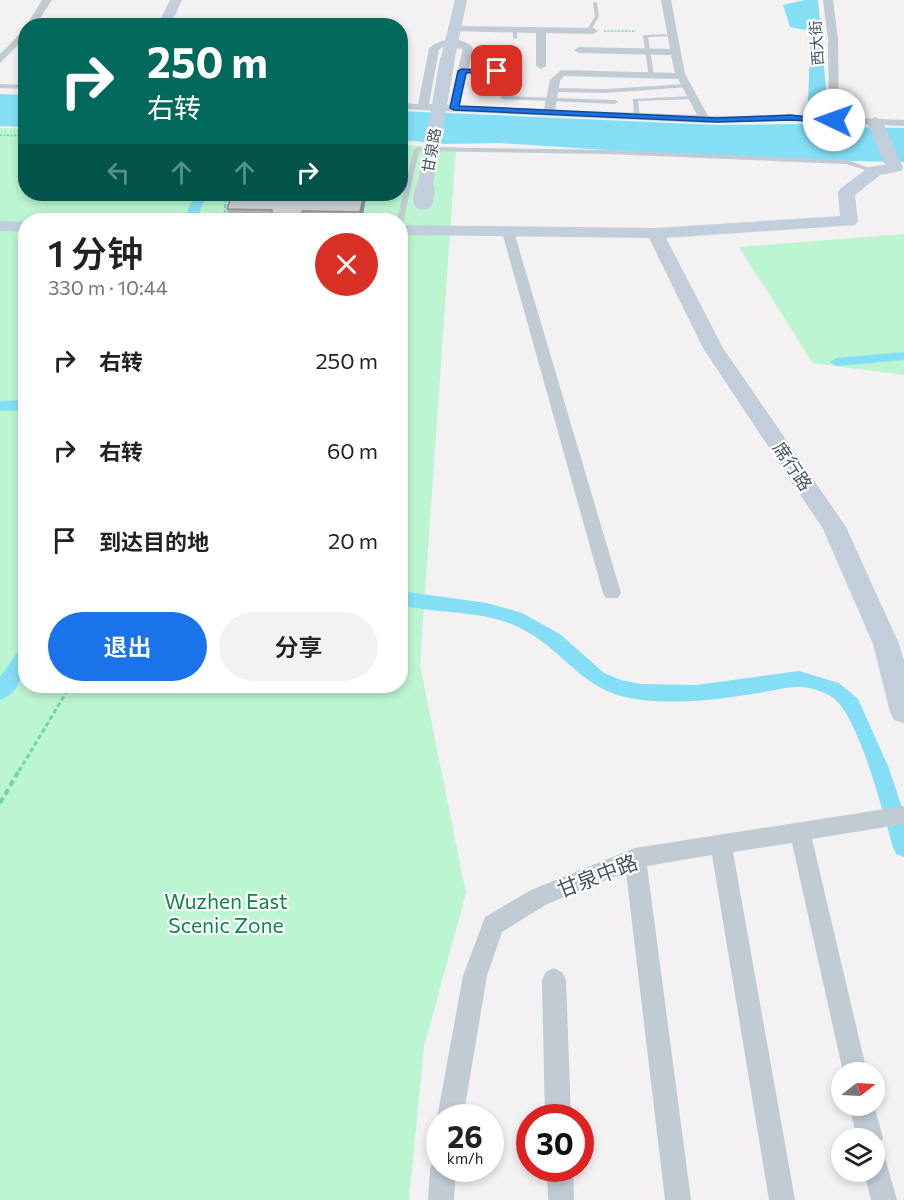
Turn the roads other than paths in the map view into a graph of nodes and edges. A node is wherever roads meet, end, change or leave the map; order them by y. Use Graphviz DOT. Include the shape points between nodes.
graph roads {
  1 [pos="47,0"];
  2 [pos="176,0"];
  3 [pos="461,0"];
  4 [pos="666,0"];
  5 [pos="828,0"];
  6 [pos="595,3"];
  7 [pos="35,18"];
  8 [pos="167,18"];
  9 [pos="454,29"];
  10 [pos="541,29"];
  11 [pos="587,33"];
  12 [pos="673,35"];
  13 [pos="608,37"];
  14 [pos="18,40"];
  15 [pos="451,43"];
  16 [pos="579,50"];
  17 [pos="609,51"];
  18 [pos="648,52"];
  19 [pos="676,52"];
  20 [pos="0,60"];
  21 [pos="541,66"];
  22 [pos="462,71"];
  23 [pos="520,72"];
  24 [pos="580,74"];
  25 [pos="611,75"];
  26 [pos="651,76"];
  27 [pos="684,81"];
  28 [pos="0,86"];
  29 [pos="18,87"];
  30 [pos="552,95"];
  31 [pos="503,98"];
  32 [pos="693,98"];
  33 [pos="615,102"];
  34 [pos="408,105"];
  35 [pos="423,106"];
  36 [pos="454,108"];
  37 [pos="549,113"];
  38 [pos="637,117"];
  39 [pos="705,120"];
  40 [pos="831,120"];
  41 [pos="875,122"];
  42 [pos="904,123"];
  43 [pos="875,171"];
  44 [pos="408,188"];
  45 [pos="0,226"];
  46 [pos="18,227"];
  47 [pos="409,231"];
  48 [pos="508,232"];
  49 [pos="655,233"];
  50 [pos="612,593"];
  51 [pos="904,712"];
  52 [pos="904,815"];
  53 [pos="800,832"];
  54 [pos="721,844"];
  55 [pos="635,858"];
  56 [pos="554,980"];
  57 [pos="853,1062"];
  58 [pos="452,1104"];
  59 [pos="558,1104"];
  60 [pos="442,1182"];
  61 [pos="560,1182"];
  62 [pos="880,1182"];
  63 [pos="441,1200"];
  64 [pos="561,1200"];
  65 [pos="678,1200"];
  66 [pos="782,1200"];
  67 [pos="884,1200"];
  1 -- 7 [label="street"];
  2 -- 8 [label="street"];
  3 -- 9 [label="street, 甘泉路"];
  4 -- 12 [label="street"];
  5 -- 40 [label="street, 西大街" via="833,39"];
  6 -- 11 [label="lane" via="597,16"];
  9 -- 10 [label="street" via="515,33"];
  9 -- 15 [label="street, 甘泉路"];
  10 -- 11 [label="street"];
  10 -- 21 [label="street"];
  11 -- 16 [label="street"];
  12 -- 18 [label="lane" via="645,36"];
  12 -- 19 [label="street"];
  13 -- 17 [label="street"];
  14 -- 20 [label="street"];
  15 -- 22 [label="street" via="468,48"];
  15 -- 35 [label="street" via="434,48"];
  15 -- 47 [label="street, 甘泉路, bridge" via="423,200"];
  16 -- 17 [label="street"];
  16 -- 24 [label="street"];
  17 -- 18 [label="street"];
  17 -- 25 [label="street"];
  18 -- 19 [label="street"];
  18 -- 26 [label="lane"];
  19 -- 27 [label="street"];
  22 -- 23 [label="lane"];
  22 -- 36 [label="street"];
  24 -- 25 [label="street"];
  24 -- 30 [label="street" via="557,75"];
  25 -- 26 [label="street"];
  26 -- 27 [label="street"];
  27 -- 30 [label="lane"];
  27 -- 32 [label="street"];
  28 -- 29 [label="lane"];
  30 -- 31 [label="lane"];
  30 -- 33 [label="lane"];
  30 -- 37 [label="street"];
  32 -- 38 [label="lane" via="635,100"];
  32 -- 39 [label="street"];
  34 -- 35 [label="street"];
  35 -- 36 [label="street"];
  36 -- 37 [label="street"];
  37 -- 38 [label="street"];
  38 -- 39 [label="street"];
  39 -- 40 [label="street"];
  40 -- 41 [label="street"];
  41 -- 42 [label="street"];
  41 -- 43 [label="street" via="895,168"];
  43 -- 44 [label="lane" via="847,162 417,149"];
  43 -- 49 [label="street" via="846,194 849,221"];
  45 -- 46 [label="street"];
  47 -- 48 [label="street"];
  48 -- 49 [label="street"];
  48 -- 50 [label="street"];
  49 -- 51 [label="street, 席行路" via="713,348 834,527 886,644"];
  52 -- 53 [label="street, 甘泉中路"];
  53 -- 54 [label="street, 甘泉中路"];
  53 -- 57 [label="street"];
  54 -- 55 [label="street, 甘泉中路"];
  54 -- 66 [label="street"];
  55 -- 58 [label="street, 甘泉中路" via="539,897 493,925 475,976"];
  55 -- 65 [label="street"];
  56 -- 59 [label="street"];
  60 -- 63 [label="street"];
  61 -- 64 [label="street"];
  62 -- 67 [label="street"];
}
